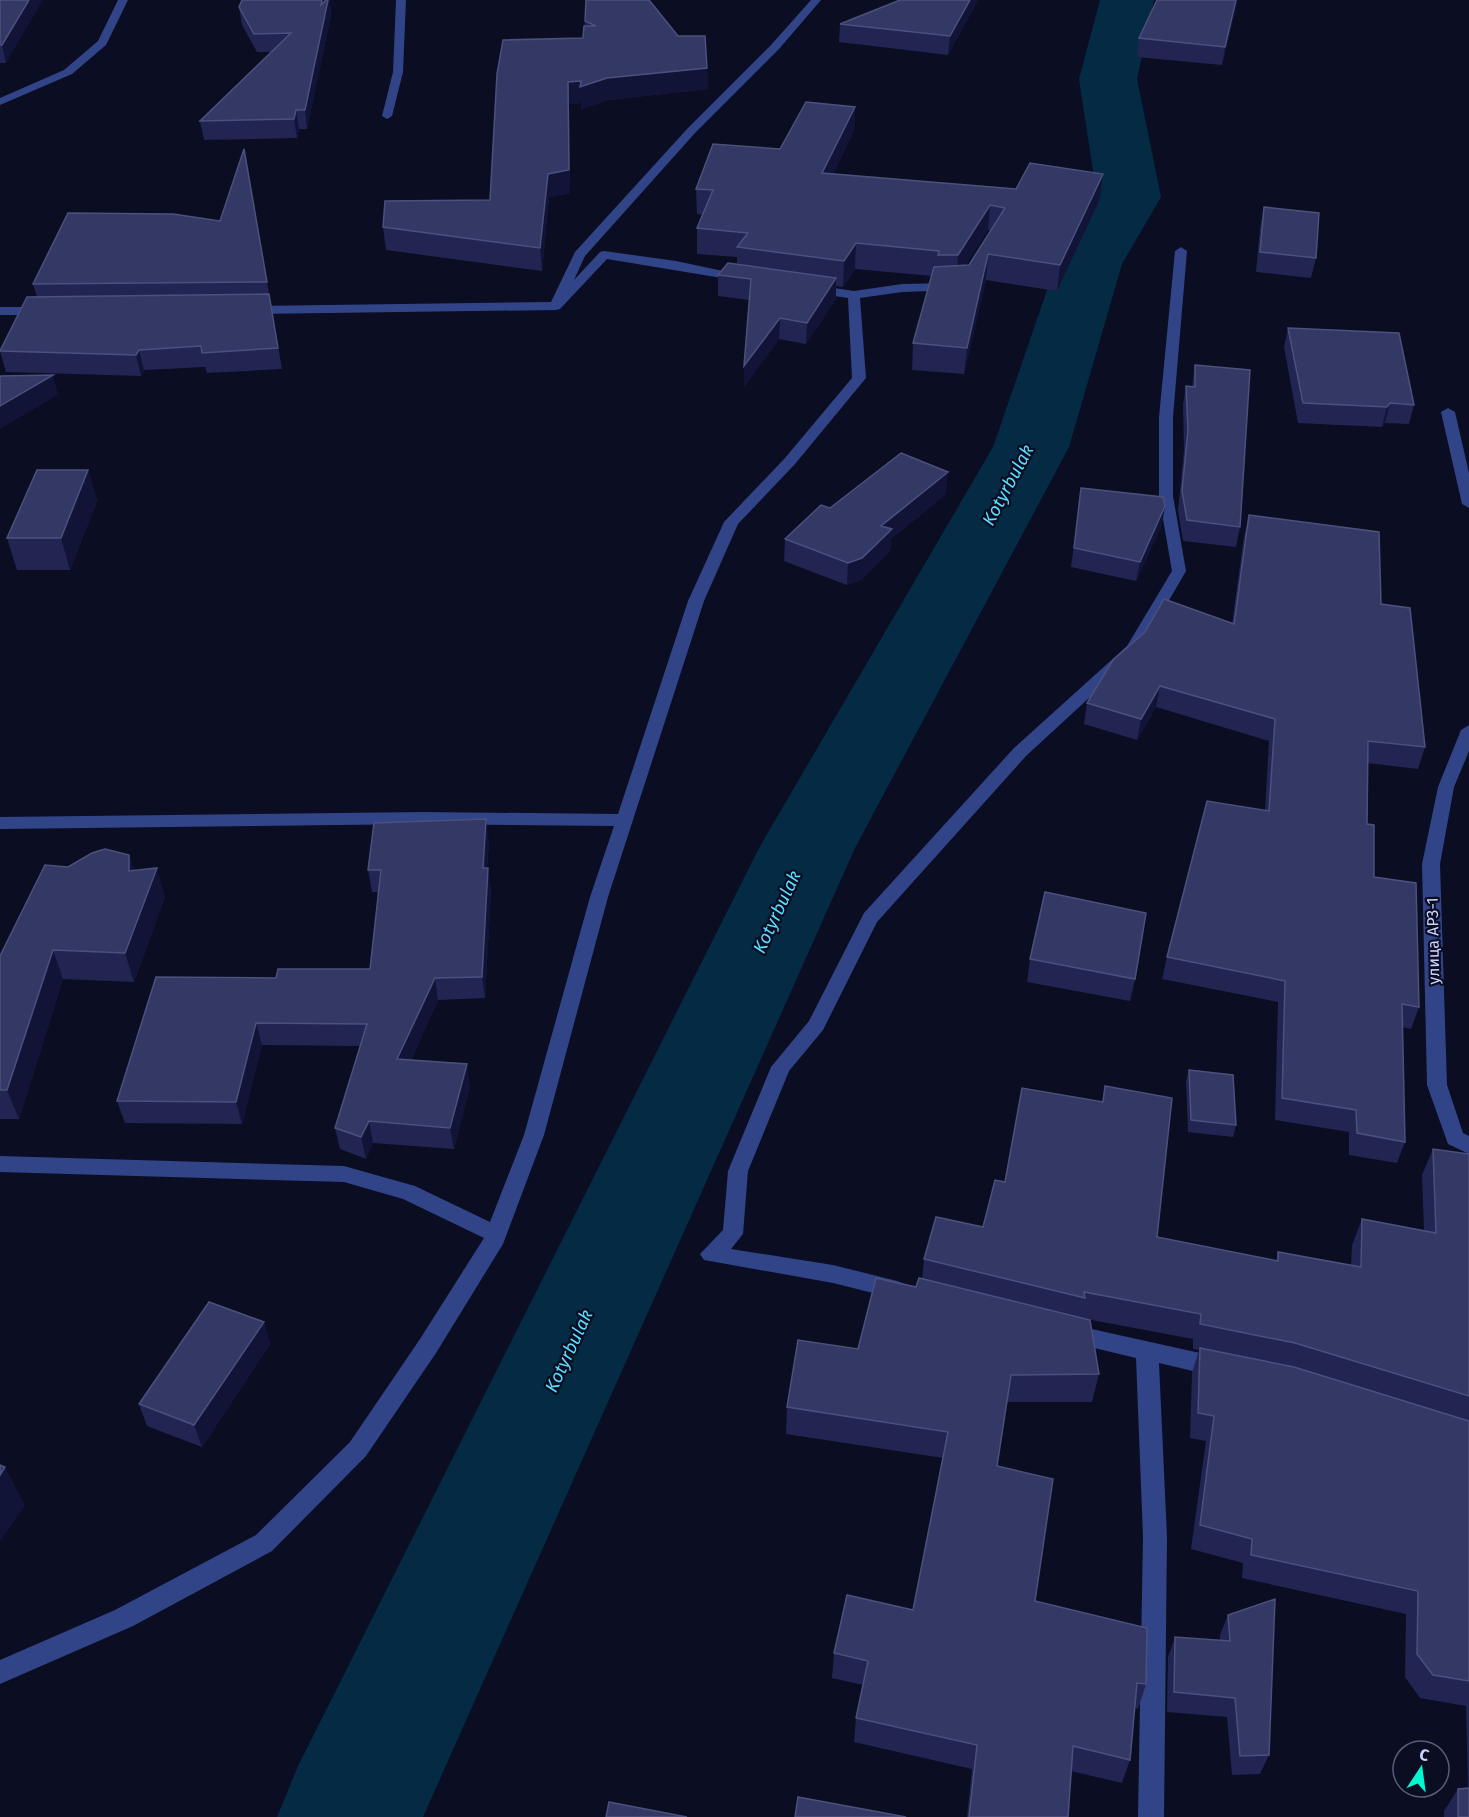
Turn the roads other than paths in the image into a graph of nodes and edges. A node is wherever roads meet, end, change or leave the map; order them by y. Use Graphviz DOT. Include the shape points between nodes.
graph roads {
  1 [pos="123,0"];
  2 [pos="401,0"];
  3 [pos="816,0"];
  4 [pos="0,102"];
  5 [pos="387,116"];
  6 [pos="1181,251"];
  7 [pos="966,278"];
  8 [pos="754,281"];
  9 [pos="798,287"];
  10 [pos="854,295"];
  11 [pos="556,306"];
  12 [pos="239,310"];
  13 [pos="0,311"];
  14 [pos="57,311"];
  15 [pos="1448,412"];
  16 [pos="1469,504"];
  17 [pos="1469,730"];
  18 [pos="625,820"];
  19 [pos="0,823"];
  20 [pos="1469,1146"];
  21 [pos="0,1164"];
  22 [pos="496,1234"];
  23 [pos="914,1294"];
  24 [pos="1054,1329"];
  25 [pos="1147,1352"];
  26 [pos="1239,1371"];
  27 [pos="0,1672"];
  28 [pos="1151,1817"];
  1 -- 4 [label="street" via="102,43 68,72"];
  2 -- 5 [label="street" via="398,72"];
  3 -- 11 [label="street" via="690,131 579,255"];
  6 -- 23 [label="street" via="1166,417 1166,495 1179,571 1133,649 1020,752 870,918 816,1025 781,1067 738,1171 733,1234 711,1254 833,1274"];
  7 -- 10 [label="street" via="961,287 902,288"];
  8 -- 11 [label="street" via="604,255"];
  9 -- 10 [label="street"];
  10 -- 18 [label="street" via="859,378 790,461 731,522 696,601"];
  11 -- 12 [label="street"];
  13 -- 14 [label="street"];
  15 -- 16 [label="street"];
  17 -- 20 [label="street, улица АРЗ-1" via="1446,787 1431,864 1437,1085 1455,1138"];
  18 -- 19 [label="street"];
  18 -- 22 [label="street" via="599,897 534,1136"];
  21 -- 22 [label="street" via="344,1174 408,1191"];
  22 -- 27 [label="street" via="428,1346 358,1449 264,1543 124,1618"];
  24 -- 25 [label="street"];
  25 -- 26 [label="street"];
  25 -- 28 [label="street" via="1155,1537"];
}
